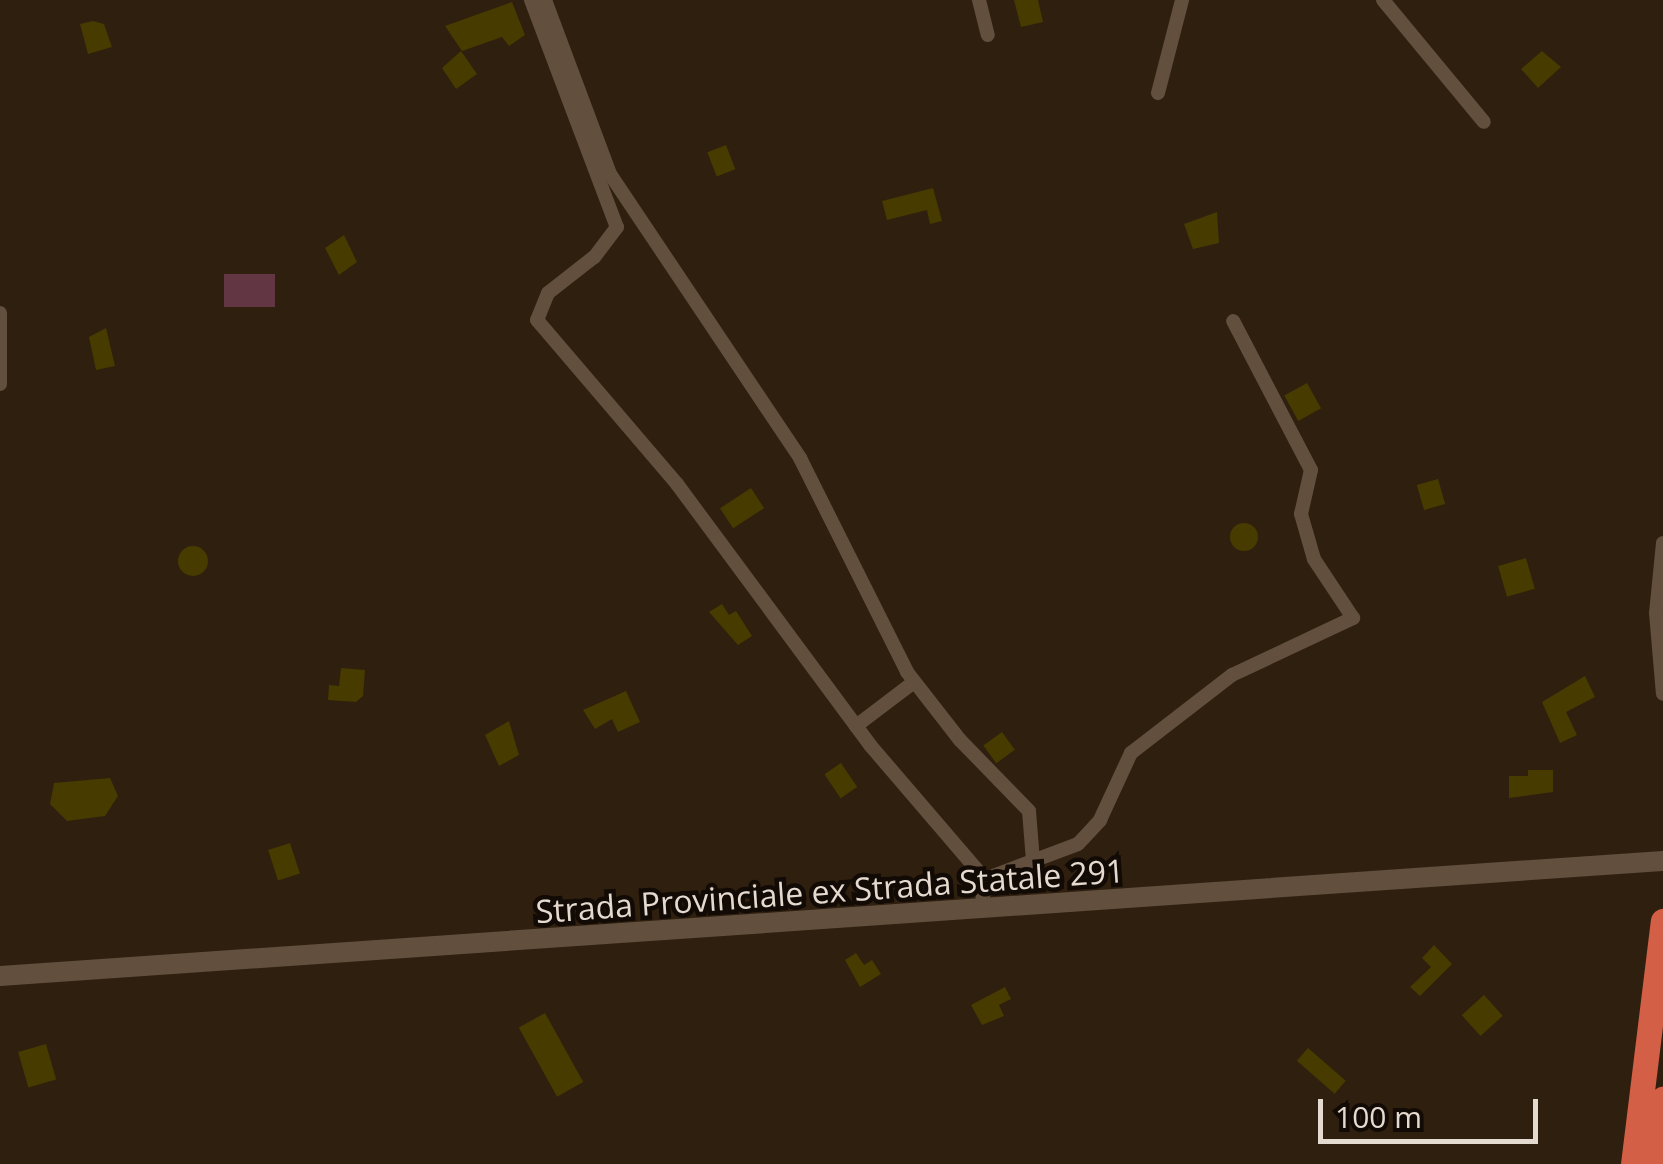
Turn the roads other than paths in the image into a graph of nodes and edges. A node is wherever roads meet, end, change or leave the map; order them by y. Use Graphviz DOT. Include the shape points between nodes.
graph roads {
  1 [pos="531,0"];
  2 [pos="545,0"];
  3 [pos="979,0"];
  4 [pos="1182,0"];
  5 [pos="1383,0"];
  6 [pos="988,36"];
  7 [pos="1158,93"];
  8 [pos="1484,122"];
  9 [pos="0,313"];
  10 [pos="1233,321"];
  11 [pos="0,384"];
  12 [pos="1663,542"];
  13 [pos="914,682"];
  14 [pos="1663,694"];
  15 [pos="856,726"];
  16 [pos="1033,861"];
  17 [pos="1663,861"];
  18 [pos="985,879"];
  19 [pos="981,911"];
  20 [pos="1663,922"];
  21 [pos="0,976"];
  22 [pos="1663,1098"];
  23 [pos="1645,1154"];
  1 -- 15 [label="street" via="617,227 594,257 548,293 537,320 677,484"];
  2 -- 13 [label="street" via="610,174 800,458"];
  3 -- 6 [label="street"];
  4 -- 7 [label="street"];
  5 -- 8 [label="street"];
  9 -- 11 [label="street"];
  10 -- 16 [label="street" via="1311,470 1301,514 1314,559 1354,618 1232,674 1131,753 1100,820 1078,844"];
  12 -- 14 [label="street" via="1656,613"];
  13 -- 15 [label="street"];
  13 -- 16 [label="street" via="1030,811"];
  15 -- 18 [label="street"];
  16 -- 18 [label="street"];
  17 -- 19 [label="street, Strada Provinciale ex Strada Statale 291"];
  18 -- 19 [label="street"];
  19 -- 21 [label="street, Strada Provinciale ex Strada Statale 291"];
  20 -- 23 [label="highway"];
  22 -- 23 [label="highway"];
}
